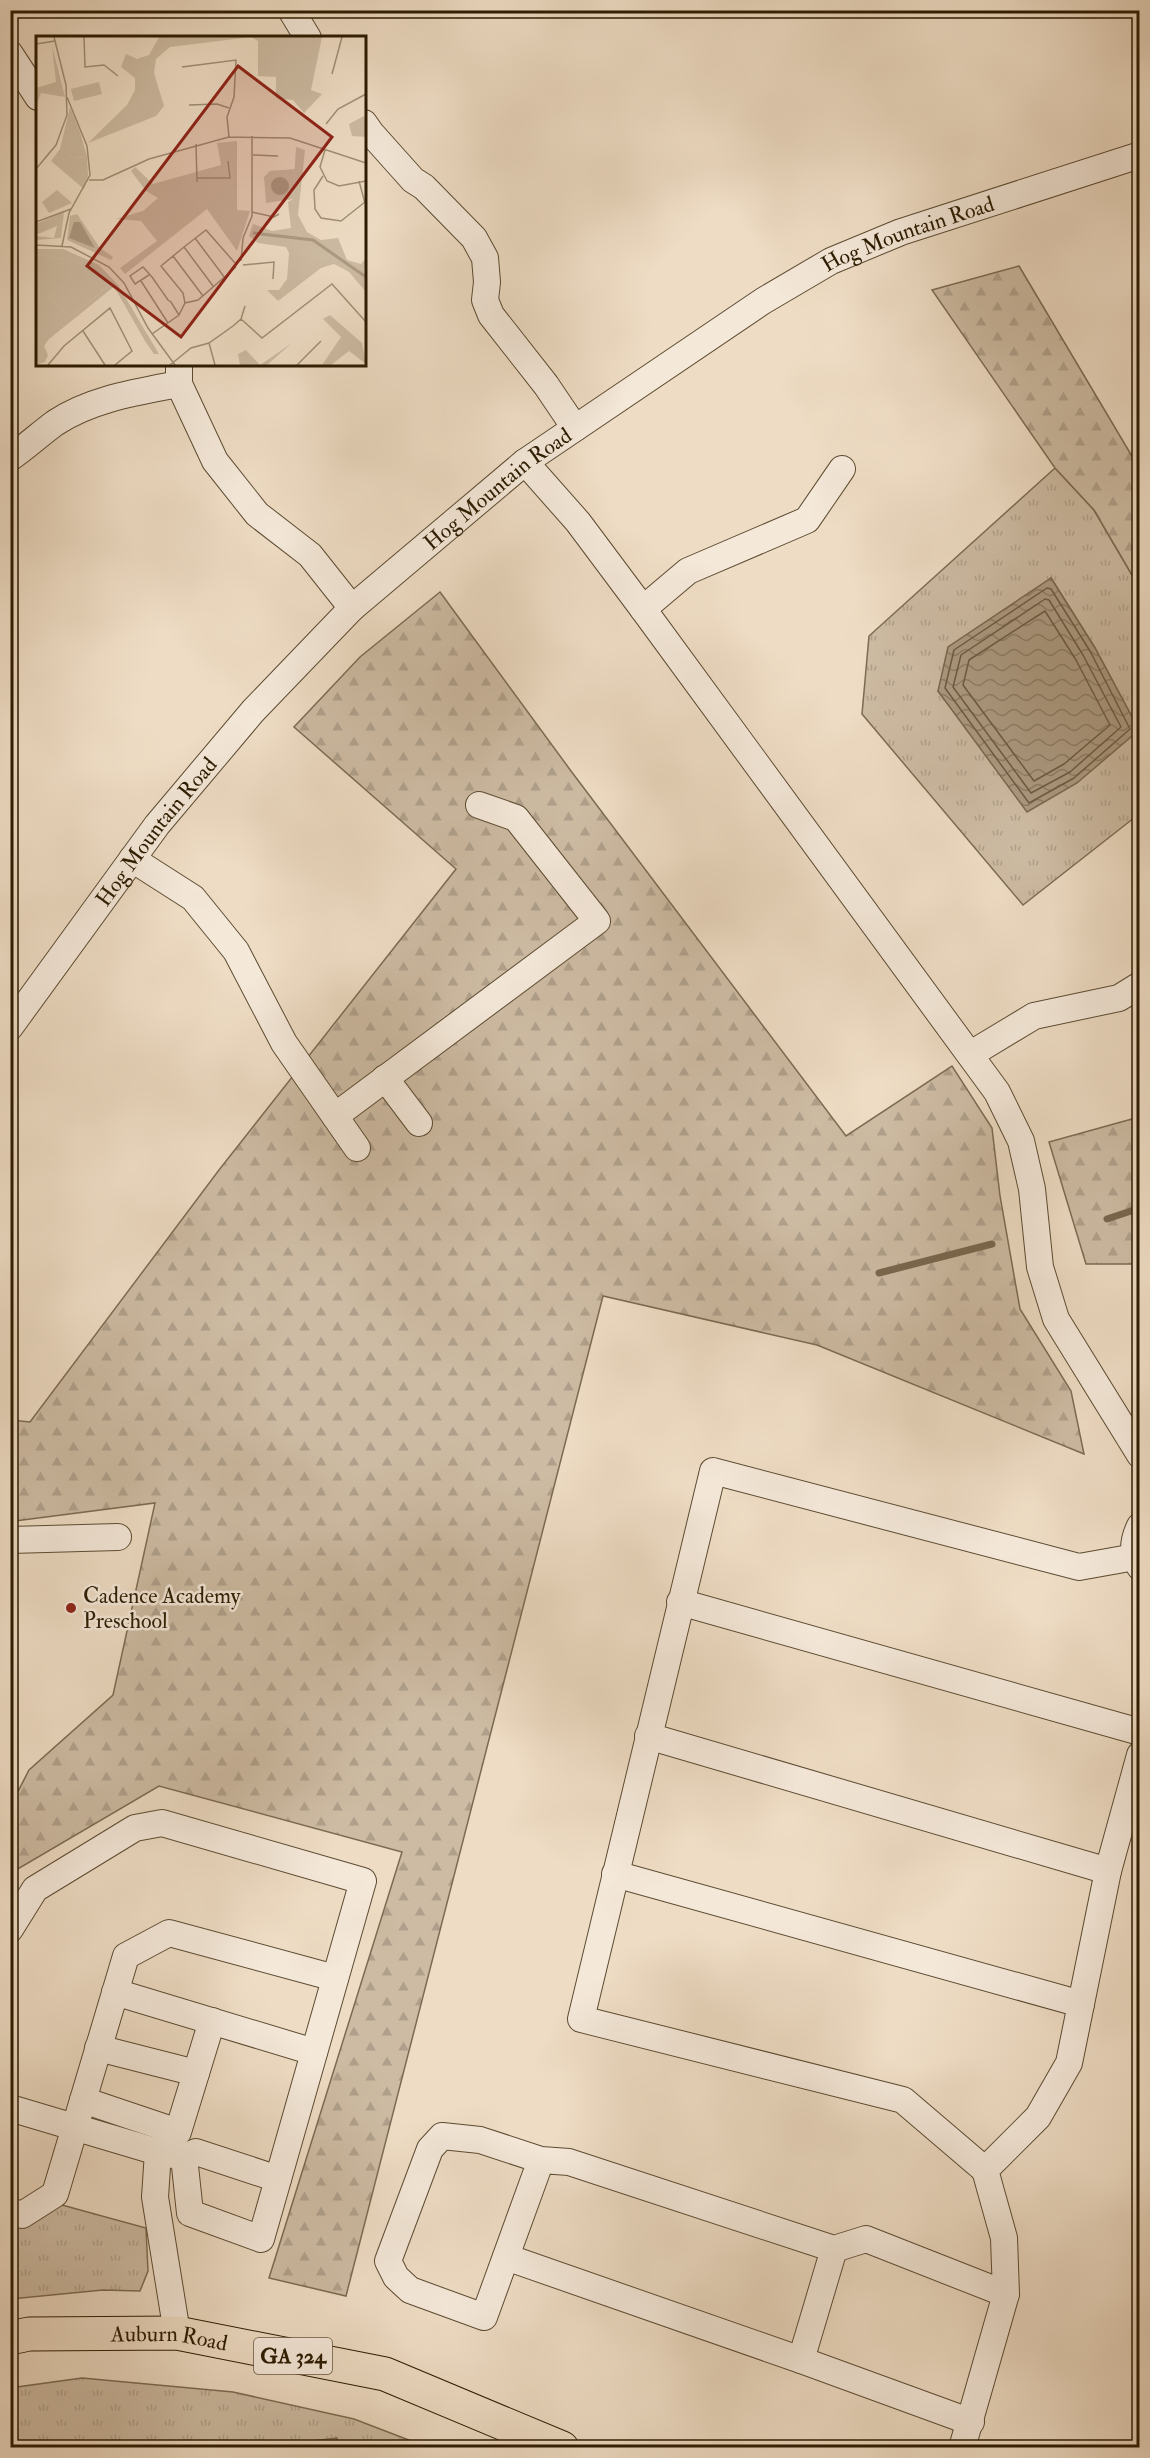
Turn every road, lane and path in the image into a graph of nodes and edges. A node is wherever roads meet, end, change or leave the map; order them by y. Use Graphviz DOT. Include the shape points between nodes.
graph roads {
  1 [pos="291,10"];
  2 [pos="307,36"];
  3 [pos="10,54"];
  4 [pos="36,94"];
  5 [pos="366,126"];
  6 [pos="1140,155"];
  7 [pos="179,374"];
  8 [pos="575,428"];
  9 [pos="10,458"];
  10 [pos="525,462"];
  11 [pos="842,469"];
  12 [pos="352,608"];
  13 [pos="643,609"];
  14 [pos="479,805"];
  15 [pos="132,859"];
  16 [pos="1140,985"];
  17 [pos="10,1027"];
  18 [pos="970,1054"];
  19 [pos="385,1078"];
  20 [pos="335,1116"];
  21 [pos="419,1123"];
  22 [pos="357,1148"];
  23 [pos="1140,1455"];
  24 [pos="1140,1526"];
  25 [pos="118,1537"];
  26 [pos="10,1540"];
  27 [pos="1137,1562"];
  28 [pos="680,1602"];
  29 [pos="1140,1732"];
  30 [pos="648,1736"];
  31 [pos="1140,1755"];
  32 [pos="1108,1870"];
  33 [pos="615,1874"];
  34 [pos="10,1929"];
  35 [pos="335,1978"];
  36 [pos="115,1992"];
  37 [pos="1081,2004"];
  38 [pos="212,2021"];
  39 [pos="98,2048"];
  40 [pos="314,2052"];
  41 [pos="196,2073"];
  42 [pos="82,2100"];
  43 [pos="10,2108"];
  44 [pos="75,2126"];
  45 [pos="173,2149"];
  46 [pos="541,2160"];
  47 [pos="985,2170"];
  48 [pos="278,2178"];
  49 [pos="10,2211"];
  50 [pos="834,2249"];
  51 [pos="506,2257"];
  52 [pos="1006,2294"];
  53 [pos="177,2333"];
  54 [pos="10,2338"];
  55 [pos="801,2360"];
  56 [pos="971,2422"];
  57 [pos="562,2448"];
  58 [pos="962,2448"];
  1 -- 2 [label="street"];
  3 -- 4 [label="street"];
  5 -- 8 [label="street" via="413,180 474,238 485,258 485,300 491,315"];
  6 -- 8 [label="street, Hog Mountain Road" via="901,232 831,261 763,301"];
  7 -- 9 [label="street" via="90,406 56,423"];
  7 -- 12 [label="street" via="215,461 257,514 310,555"];
  8 -- 10 [label="street, Hog Mountain Road"];
  10 -- 12 [label="street, Hog Mountain Road"];
  10 -- 13 [label="street" via="578,522"];
  11 -- 13 [label="street" via="807,520 688,571"];
  12 -- 15 [label="street, Hog Mountain Road" via="253,711"];
  13 -- 18 [label="street"];
  14 -- 19 [label="street" via="516,819 597,921"];
  15 -- 17 [label="street, Hog Mountain Road"];
  15 -- 20 [label="street" via="193,898 236,951 284,1043"];
  16 -- 18 [label="street" via="1119,998 1034,1016"];
  18 -- 23 [label="street" via="997,1092 1022,1141 1032,1189 1040,1267 1056,1318"];
  19 -- 20 [label="street"];
  19 -- 21 [label="street"];
  20 -- 22 [label="street"];
  24 -- 27 [label="street" via="1134,1539"];
  25 -- 26 [label="street"];
  27 -- 28 [label="street" via="1079,1567 713,1471"];
  28 -- 29 [label="street"];
  28 -- 30 [label="street"];
  30 -- 32 [label="street"];
  30 -- 33 [label="street"];
  31 -- 32 [label="street"];
  32 -- 37 [label="street"];
  33 -- 37 [label="street"];
  33 -- 47 [label="street" via="581,2019 903,2100"];
  34 -- 35 [label="street" via="35,1889 135,1828 162,1823 363,1881"];
  35 -- 36 [label="street" via="169,1933 126,1956"];
  35 -- 40 [label="street"];
  36 -- 38 [label="street"];
  36 -- 39 [label="street"];
  37 -- 47 [label="street" via="1069,2063 1038,2118"];
  38 -- 40 [label="street"];
  38 -- 41 [label="street"];
  39 -- 41 [label="street"];
  39 -- 42 [label="street"];
  40 -- 48 [label="street"];
  41 -- 45 [label="street"];
  42 -- 44 [label="street"];
  42 -- 45 [label="street"];
  43 -- 44 [label="street"];
  44 -- 45 [label="street"];
  44 -- 49 [label="street" via="55,2194 22,2215"];
  45 -- 48 [label="street" via="196,2152"];
  45 -- 48 [label="street" via="190,2213 261,2239"];
  45 -- 53 [label="street" via="155,2197"];
  46 -- 50 [label="street" via="569,2162"];
  46 -- 51 [label="street"];
  46 -- 51 [label="street" via="480,2140 442,2136 430,2149 388,2261 396,2277 410,2290 484,2317"];
  47 -- 52 [label="street" via="1004,2238"];
  50 -- 52 [label="street" via="866,2239"];
  50 -- 55 [label="street"];
  51 -- 55 [label="street"];
  52 -- 56 [label="street"];
  53 -- 54 [label="main road, Auburn Road / GA 324" via="29,2334"];
  53 -- 57 [label="main road, Auburn Road / GA 324" via="386,2374"];
  55 -- 56 [label="street"];
  56 -- 58 [label="street"];
}
